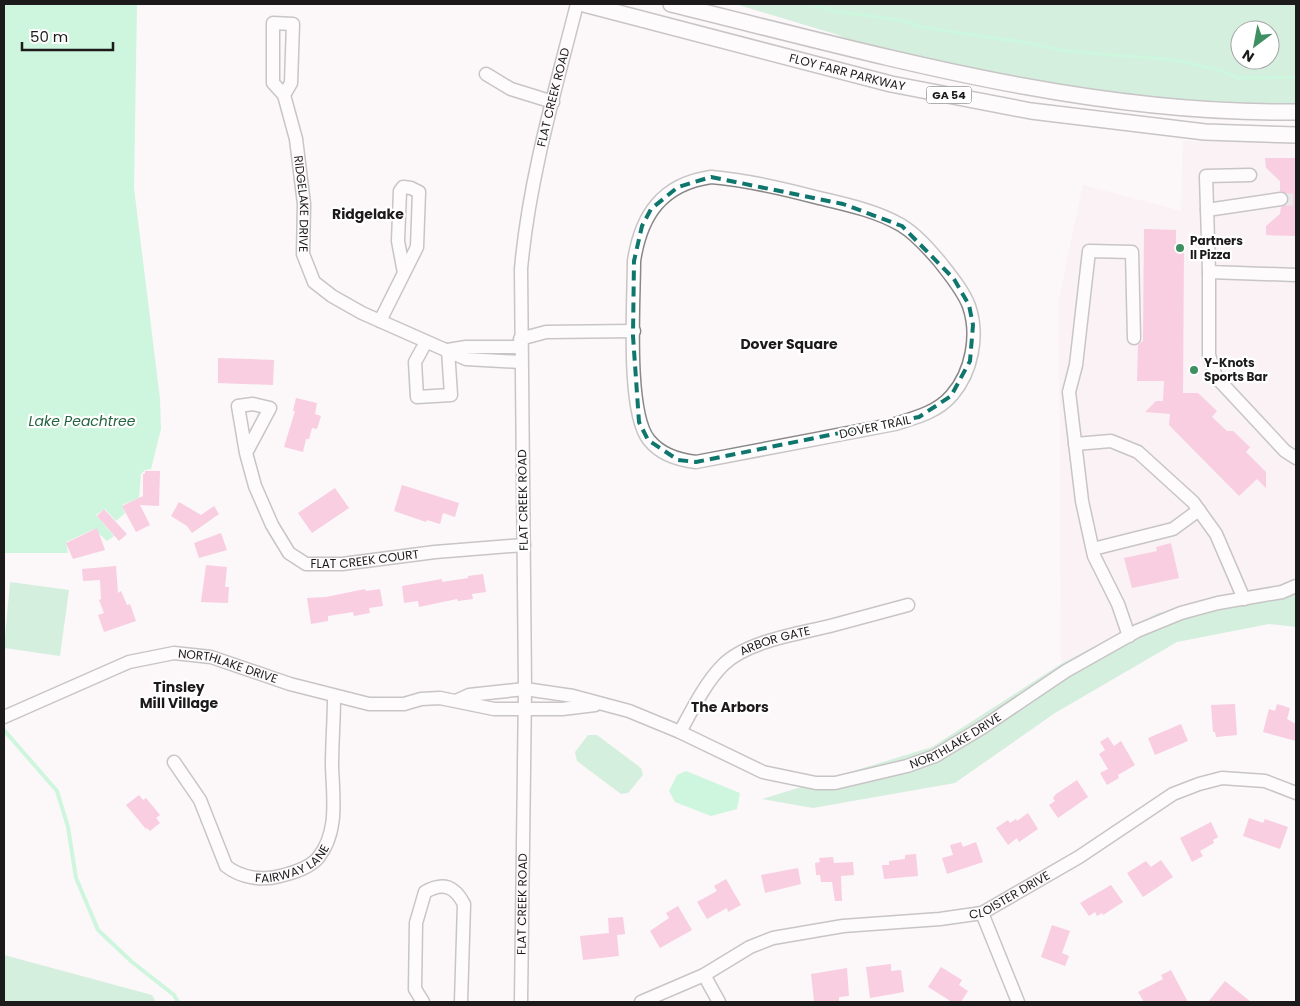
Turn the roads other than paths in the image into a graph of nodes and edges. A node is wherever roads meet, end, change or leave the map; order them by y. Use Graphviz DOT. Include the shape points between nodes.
graph roads {
  1 [pos="577,4"];
  2 [pos="584,4"];
  3 [pos="671,4"];
  4 [pos="486,74"];
  5 [pos="284,95"];
  6 [pos="553,102"];
  7 [pos="1296,112"];
  8 [pos="1296,135"];
  9 [pos="1250,175"];
  10 [pos="1281,199"];
  11 [pos="1212,210"];
  12 [pos="1209,272"];
  13 [pos="404,273"];
  14 [pos="1296,275"];
  15 [pos="380,321"];
  16 [pos="634,331"];
  17 [pos="1134,338"];
  18 [pos="426,342"];
  19 [pos="520,343"];
  20 [pos="448,350"];
  21 [pos="520,362"];
  22 [pos="1075,444"];
  23 [pos="246,453"];
  24 [pos="1296,458"];
  25 [pos="1199,510"];
  26 [pos="524,545"];
  27 [pos="1092,549"];
  28 [pos="1296,586"];
  29 [pos="1244,599"];
  30 [pos="908,605"];
  31 [pos="1129,636"];
  32 [pos="525,689"];
  33 [pos="334,697"];
  34 [pos="458,700"];
  35 [pos="600,705"];
  36 [pos="523,708"];
  37 [pos="4,717"];
  38 [pos="680,732"];
  39 [pos="174,762"];
  40 [pos="1296,793"];
  41 [pos="982,913"];
  42 [pos="704,975"];
  43 [pos="423,1002"];
  44 [pos="461,1002"];
  45 [pos="521,1002"];
  46 [pos="641,1002"];
  47 [pos="719,1002"];
  48 [pos="1018,1002"];
  1 -- 6 [label="street, FLAT CREEK ROAD"];
  2 -- 8 [label="main road, FLOY FARR PARKWAY / GA 54" via="891,84 1031,111 1205,132"];
  3 -- 7 [label="main road, FLOY FARR PARKWAY / GA 54" via="933,68 1061,93 1183,108"];
  4 -- 6 [label="street" via="511,89"];
  5 -- 5 [label="street, RIDGELAKE DRIVE" via="273,82 273,23 293,24 291,83"];
  5 -- 15 [label="street, RIDGELAKE DRIVE" via="302,178 307,268 314,282 332,296"];
  6 -- 19 [label="street, FLAT CREEK ROAD" via="525,228"];
  9 -- 11 [label="street" via="1206,176"];
  10 -- 11 [label="street"];
  11 -- 12 [label="street"];
  12 -- 14 [label="street"];
  12 -- 24 [label="street" via="1209,354 1216,377 1285,451"];
  13 -- 13 [label="street" via="417,247 419,192 403,187 400,191 398,241"];
  13 -- 15 [label="street"];
  15 -- 18 [label="street, RIDGELAKE DRIVE"];
  16 -- 16 [label="street, DOVER TRAIL" via="634,261 642,226 652,209 678,187 695,179 711,177 758,184 843,204 883,216 902,226 954,279 969,305 973,343 970,361 951,396 919,417 696,462 678,460 662,451 648,440 639,422"];
  16 -- 19 [label="street" via="546,332"];
  17 -- 22 [label="street" via="1132,252 1090,251 1076,365 1069,392"];
  18 -- 20 [label="street, RIDGELAKE DRIVE"];
  18 -- 20 [label="street" via="415,362 417,397 451,394"];
  19 -- 20 [label="street, RIDGELAKE DRIVE"];
  19 -- 21 [label="street, FLAT CREEK ROAD"];
  20 -- 21 [label="street, RIDGELAKE DRIVE" via="466,359"];
  21 -- 26 [label="street, FLAT CREEK ROAD"];
  22 -- 25 [label="street" via="1111,441 1138,452"];
  22 -- 27 [label="street"];
  23 -- 26 [label="street, FLAT CREEK COURT" via="255,486 272,525 289,554 306,564 342,564"];
  25 -- 27 [label="street" via="1173,529"];
  25 -- 29 [label="street" via="1216,534"];
  26 -- 32 [label="street, FLAT CREEK ROAD"];
  27 -- 31 [label="street"];
  28 -- 29 [label="street, NORTHLAKE DRIVE"];
  29 -- 31 [label="street, NORTHLAKE DRIVE" via="1180,613"];
  30 -- 38 [label="street, ARBOR GATE" via="748,648 723,664"];
  31 -- 38 [label="street, NORTHLAKE DRIVE" via="1066,671 935,756 853,780 816,783 764,772"];
  32 -- 34 [label="street, NORTHLAKE DRIVE"];
  32 -- 35 [label="street, NORTHLAKE DRIVE" via="573,696"];
  32 -- 36 [label="street, FLAT CREEK ROAD"];
  33 -- 34 [label="street, NORTHLAKE DRIVE" via="387,705 421,699"];
  33 -- 37 [label="street, NORTHLAKE DRIVE" via="211,657 174,653 129,662"];
  33 -- 39 [label="street, FAIRWAY LANE" via="334,806 329,838 316,860 292,873 261,879 234,872 226,866 200,800"];
  34 -- 36 [label="street, NORTHLAKE DRIVE" via="494,708"];
  35 -- 36 [label="street, NORTHLAKE DRIVE"];
  35 -- 38 [label="street, NORTHLAKE DRIVE" via="629,711"];
  36 -- 45 [label="street, FLAT CREEK ROAD"];
  40 -- 41 [label="street, CLOISTER DRIVE" via="1265,781 1222,778 1199,784 1174,794 1079,857"];
  41 -- 42 [label="street, CLOISTER DRIVE" via="843,926 773,938 750,947"];
  41 -- 48 [label="street"];
  42 -- 46 [label="street, CLOISTER DRIVE"];
  42 -- 47 [label="street"];
  43 -- 44 [label="street" via="415,989 416,922 426,892 442,886 458,893 464,904"];
}
